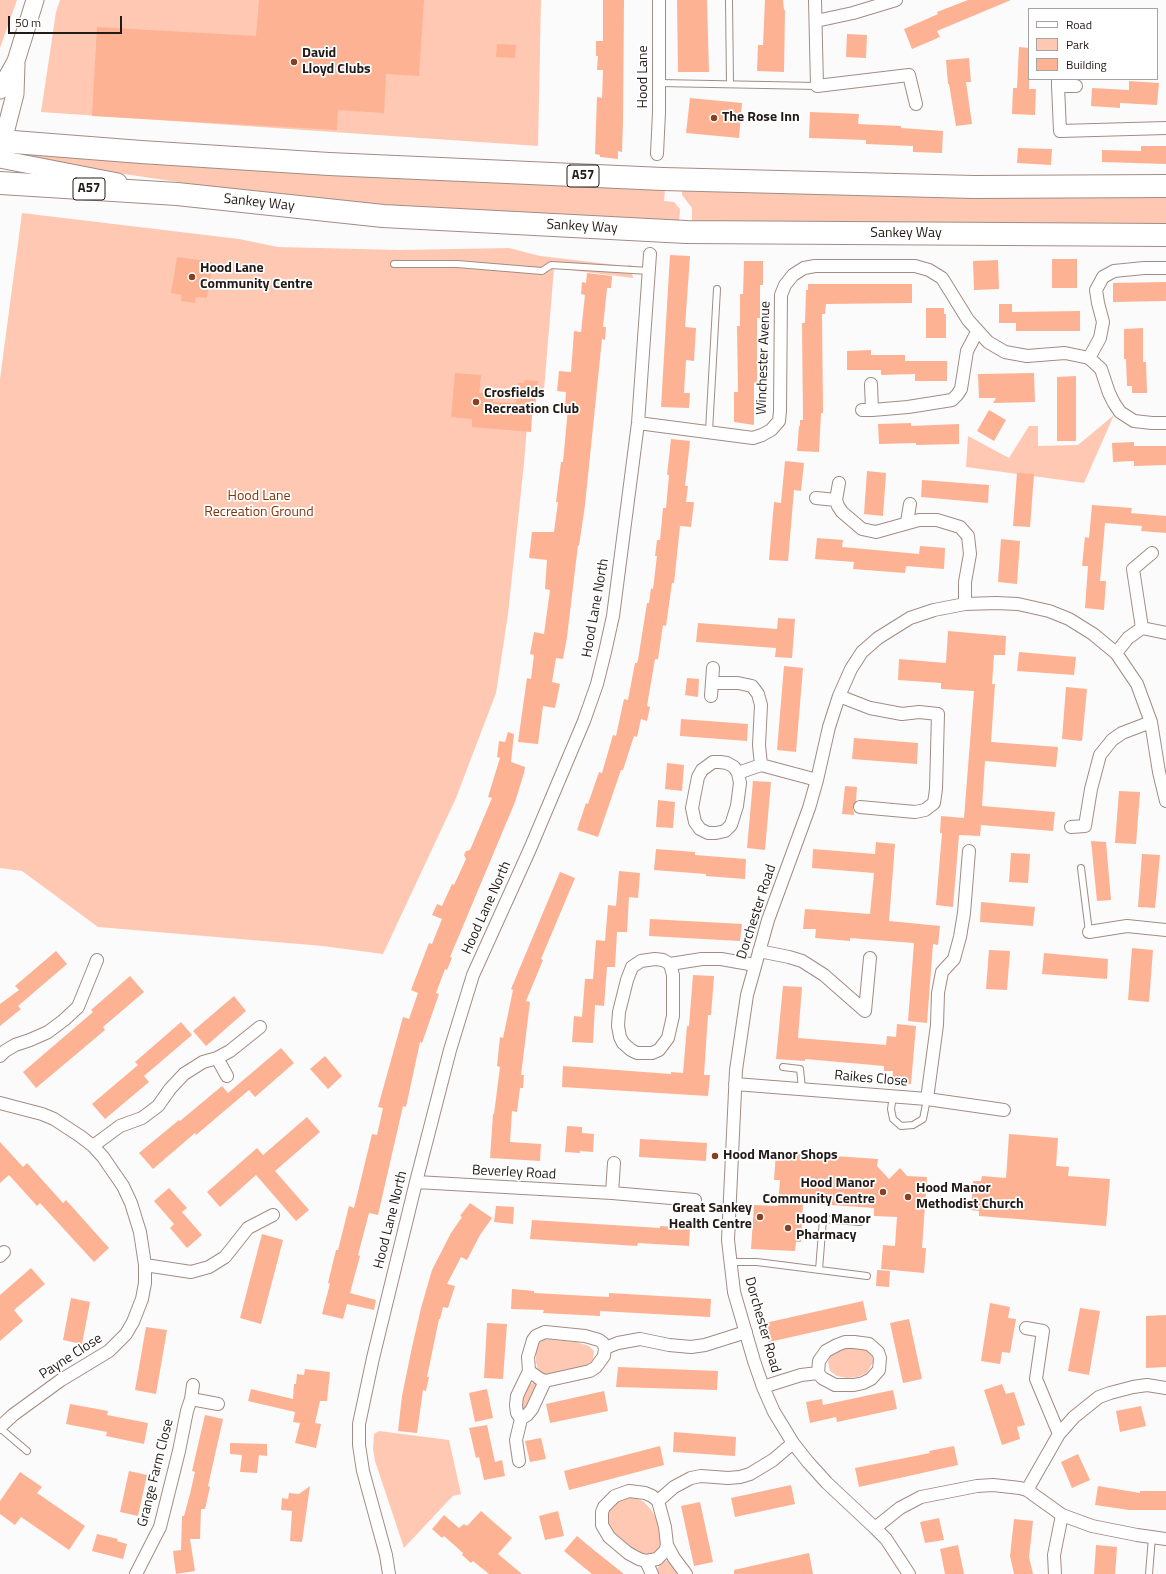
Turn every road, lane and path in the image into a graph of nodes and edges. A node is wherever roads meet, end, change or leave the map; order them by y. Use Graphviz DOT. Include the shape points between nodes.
graph roads {
  1 [pos="34,0"];
  2 [pos="659,0"];
  3 [pos="729,0"];
  4 [pos="815,0"];
  5 [pos="896,0"];
  6 [pos="816,21"];
  7 [pos="16,62"];
  8 [pos="1058,82"];
  9 [pos="659,83"];
  10 [pos="730,84"];
  11 [pos="817,86"];
  12 [pos="1076,86"];
  13 [pos="0,90"];
  14 [pos="916,104"];
  15 [pos="1166,128"];
  16 [pos="1,149"];
  17 [pos="657,154"];
  18 [pos="0,183"];
  19 [pos="1166,186"];
  20 [pos="177,194"];
  21 [pos="1166,235"];
  22 [pos="650,254"];
  23 [pos="394,264"];
  24 [pos="1166,268"];
  25 [pos="649,272"];
  26 [pos="717,289"];
  27 [pos="978,332"];
  28 [pos="1089,358"];
  29 [pos="871,384"];
  30 [pos="638,423"];
  31 [pos="1166,423"];
  32 [pos="709,431"];
  33 [pos="839,483"];
  34 [pos="816,498"];
  35 [pos="836,500"];
  36 [pos="910,504"];
  37 [pos="907,522"];
  38 [pos="1152,553"];
  39 [pos="965,604"];
  40 [pos="1142,628"];
  41 [pos="1166,633"];
  42 [pos="1116,653"];
  43 [pos="713,668"];
  44 [pos="712,683"];
  45 [pos="711,696"];
  46 [pos="839,696"];
  47 [pos="1151,722"];
  48 [pos="761,765"];
  49 [pos="738,773"];
  50 [pos="817,780"];
  51 [pos="1166,801"];
  52 [pos="860,807"];
  53 [pos="1071,826"];
  54 [pos="969,851"];
  55 [pos="1081,868"];
  56 [pos="1166,930"];
  57 [pos="1089,932"];
  58 [pos="759,951"];
  59 [pos="870,958"];
  60 [pos="97,960"];
  61 [pos="670,964"];
  62 [pos="755,965"];
  63 [pos="260,1027"];
  64 [pos="0,1056"];
  65 [pos="218,1058"];
  66 [pos="783,1067"];
  67 [pos="227,1076"];
  68 [pos="735,1084"];
  69 [pos="802,1088"];
  70 [pos="893,1096"];
  71 [pos="927,1099"];
  72 [pos="0,1102"];
  73 [pos="1004,1110"];
  74 [pos="93,1146"];
  75 [pos="614,1163"];
  76 [pos="416,1182"];
  77 [pos="612,1193"];
  78 [pos="695,1200"];
  79 [pos="273,1215"];
  80 [pos="860,1222"];
  81 [pos="730,1262"];
  82 [pos="145,1265"];
  83 [pos="819,1270"];
  84 [pos="867,1276"];
  85 [pos="1026,1328"];
  86 [pos="746,1332"];
  87 [pos="605,1348"];
  88 [pos="529,1371"];
  89 [pos="818,1373"];
  90 [pos="545,1381"];
  91 [pos="193,1385"];
  92 [pos="763,1387"];
  93 [pos="1166,1388"];
  94 [pos="191,1400"];
  95 [pos="218,1404"];
  96 [pos="521,1419"];
  97 [pos="0,1427"];
  98 [pos="1059,1434"];
  99 [pos="793,1443"];
  100 [pos="27,1452"];
  101 [pos="519,1461"];
  102 [pos="1027,1490"];
  103 [pos="658,1500"];
  104 [pos="1062,1515"];
  105 [pos="875,1528"];
  106 [pos="1152,1537"];
  107 [pos="1166,1539"];
  108 [pos="667,1545"];
  109 [pos="646,1561"];
  110 [pos="136,1574"];
  111 [pos="389,1574"];
  112 [pos="652,1574"];
  113 [pos="686,1574"];
  114 [pos="909,1574"];
  115 [pos="1055,1574"];
  116 [pos="1149,1574"];
  1 -- 7 [label="street"];
  2 -- 9 [label="street, Hood Lane"];
  3 -- 10 [label="lane"];
  4 -- 6 [label="street"];
  5 -- 6 [label="street"];
  6 -- 11 [label="street"];
  7 -- 13 [label="street"];
  7 -- 16 [label="street" via="15,94"];
  8 -- 12 [label="street"];
  8 -- 15 [label="street" via="1060,131"];
  9 -- 10 [label="lane"];
  9 -- 17 [label="street, Hood Lane"];
  10 -- 11 [label="lane"];
  11 -- 14 [label="street" via="909,74"];
  16 -- 19 [label="highway, A57" via="141,152 329,164 672,179 966,186"];
  16 -- 20 [label="street, A57"];
  18 -- 20 [label="highway, Sankey Way / A57"];
  20 -- 21 [label="highway, Sankey Way / A57" via="383,216 686,232"];
  22 -- 25 [label="street, Hood Lane North"];
  23 -- 25 [label="lane" via="457,264 542,271 551,265"];
  24 -- 28 [label="street" via="1114,271 1103,277 1096,290 1103,322 1100,338"];
  25 -- 30 [label="street, Hood Lane North"];
  26 -- 32 [label="lane"];
  27 -- 28 [label="street, Winchester Avenue" via="988,342 1005,352 1027,356 1065,353"];
  27 -- 29 [label="street" via="967,351 961,389 952,400 867,410"];
  27 -- 32 [label="street, Winchester Avenue" via="942,278 929,270 915,266 804,268 793,275 781,295 779,421 771,430 753,438"];
  28 -- 31 [label="street" via="1101,369 1109,393 1120,412 1134,421"];
  30 -- 32 [label="street, Winchester Avenue"];
  30 -- 76 [label="street, Hood Lane North" via="613,616 597,684 565,766 473,975 450,1050"];
  33 -- 35 [label="street"];
  34 -- 35 [label="street"];
  35 -- 37 [label="street" via="842,512 862,529 876,532"];
  36 -- 37 [label="street"];
  37 -- 39 [label="street" via="937,520 960,527 968,536 970,554 965,582"];
  38 -- 40 [label="street" via="1133,569"];
  39 -- 42 [label="street, Dorchester Road" via="1018,604 1049,611 1069,619 1093,634"];
  39 -- 46 [label="street, Dorchester Road" via="910,618 878,638 862,652"];
  40 -- 41 [label="street"];
  40 -- 42 [label="street" via="1128,638"];
  42 -- 47 [label="street, Dorchester Road" via="1137,684"];
  43 -- 44 [label="street"];
  44 -- 45 [label="street"];
  44 -- 48 [label="street" via="752,686 758,694 761,706"];
  46 -- 50 [label="street, Dorchester Road"];
  46 -- 52 [label="street" via="870,708 902,714 938,714 934,803 925,810 915,812"];
  47 -- 51 [label="street, Dorchester Road"];
  47 -- 53 [label="street" via="1117,736 1100,755 1090,789 1085,826"];
  48 -- 49 [label="street"];
  48 -- 50 [label="street"];
  49 -- 49 [label="street" via="734,767 720,762 713,762 702,770 698,777 692,808 695,822 700,829 716,833 726,831 731,825 739,792"];
  50 -- 58 [label="street, Dorchester Road" via="801,831 772,906"];
  54 -- 71 [label="street" via="960,937 954,959 942,972 938,993"];
  55 -- 57 [label="lane"];
  56 -- 57 [label="street" via="1127,926"];
  58 -- 59 [label="street" via="802,961 824,975 865,1011"];
  58 -- 62 [label="street, Dorchester Road"];
  60 -- 64 [label="street" via="78,1007 48,1032 15,1045"];
  61 -- 61 [label="street" via="673,975 673,1016 668,1038 659,1050 637,1053 623,1043 618,1026 627,980 632,967 641,961 655,959"];
  61 -- 62 [label="street" via="721,959"];
  62 -- 68 [label="street, Dorchester Road" via="742,1018"];
  63 -- 65 [label="street"];
  65 -- 67 [label="street"];
  65 -- 74 [label="street" via="203,1062 184,1074 158,1106 142,1118 120,1126"];
  66 -- 69 [label="lane" via="800,1068"];
  68 -- 69 [label="street, Raikes Close"];
  68 -- 81 [label="street, Dorchester Road" via="728,1224"];
  69 -- 70 [label="street, Raikes Close"];
  70 -- 71 [label="street, Raikes Close"];
  70 -- 71 [label="lane" via="893,1119 901,1126 913,1125 923,1119"];
  71 -- 73 [label="street, Raikes Close"];
  72 -- 74 [label="street, Payne Close" via="54,1119"];
  74 -- 82 [label="street, Payne Close" via="123,1186 132,1203"];
  75 -- 77 [label="street"];
  76 -- 77 [label="street, Beverley Road"];
  76 -- 111 [label="street, Hood Lane North" via="359,1424 362,1471 386,1554"];
  77 -- 78 [label="street, Beverley Road"];
  79 -- 82 [label="street" via="248,1228 225,1257 209,1267 191,1272"];
  80 -- 83 [label="lane" via="823,1219"];
  81 -- 83 [label="lane" via="757,1262"];
  81 -- 86 [label="street, Dorchester Road" via="734,1292"];
  82 -- 97 [label="street, Payne Close" via="142,1299 126,1334 109,1351 61,1380"];
  83 -- 84 [label="lane"];
  85 -- 98 [label="street" via="1043,1330 1036,1379"];
  86 -- 87 [label="street" via="691,1347 640,1340"];
  86 -- 92 [label="street, Dorchester Road"];
  87 -- 88 [label="street" via="603,1343 593,1338 545,1332 536,1336 531,1344 528,1357"];
  87 -- 90 [label="street" via="601,1362 590,1371"];
  88 -- 90 [label="street"];
  88 -- 96 [label="street" via="517,1396 517,1413"];
  89 -- 89 [label="street" via="835,1385 863,1383 876,1375 880,1358 878,1352 869,1344 845,1342 826,1351 819,1362"];
  89 -- 92 [label="street" via="801,1375"];
  90 -- 96 [label="street" via="532,1409"];
  91 -- 94 [label="street, Grange Farm Close"];
  92 -- 99 [label="street, Dorchester Road"];
  93 -- 98 [label="street" via="1147,1385 1110,1392 1099,1397"];
  94 -- 95 [label="street"];
  94 -- 110 [label="street, Grange Farm Close" via="160,1527"];
  96 -- 101 [label="street" via="516,1440"];
  97 -- 100 [label="lane"];
  98 -- 102 [label="street"];
  99 -- 103 [label="street" via="773,1460 750,1474 728,1478 691,1478"];
  99 -- 105 [label="street, Dorchester Road" via="827,1483"];
  102 -- 104 [label="street"];
  102 -- 105 [label="street" via="993,1485 940,1493 910,1502"];
  103 -- 108 [label="street"];
  103 -- 109 [label="street" via="645,1493 629,1491 615,1496 602,1512 602,1525 609,1537 628,1552"];
  104 -- 106 [label="street" via="1092,1526"];
  104 -- 115 [label="street" via="1054,1554"];
  105 -- 114 [label="street, Dorchester Road" via="895,1551"];
  106 -- 107 [label="street"];
  106 -- 116 [label="lane"];
  108 -- 109 [label="street" via="662,1556"];
  108 -- 113 [label="street"];
  109 -- 112 [label="street"];
}
